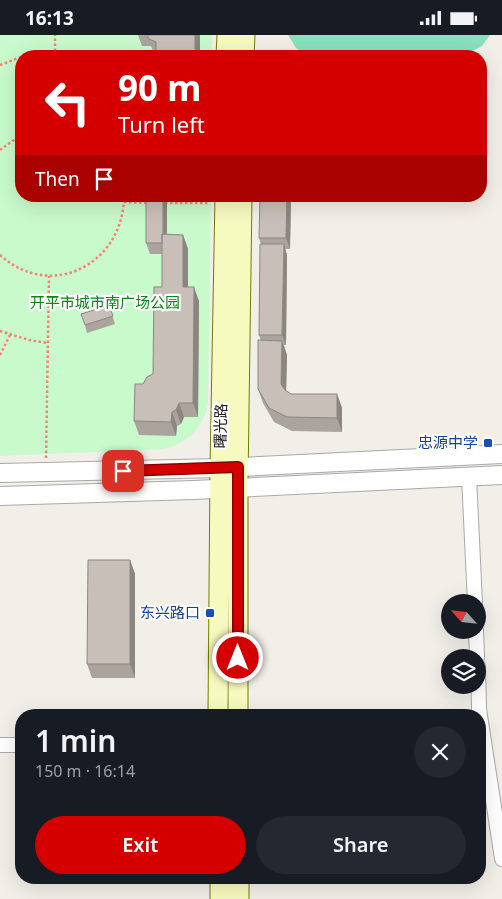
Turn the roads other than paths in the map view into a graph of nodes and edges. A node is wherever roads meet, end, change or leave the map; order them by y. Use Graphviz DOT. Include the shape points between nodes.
graph roads {
  1 [pos="227,35"];
  2 [pos="245,35"];
  3 [pos="226,50"];
  4 [pos="244,50"];
  5 [pos="225,202"];
  6 [pos="242,202"];
  7 [pos="502,454"];
  8 [pos="229,468"];
  9 [pos="0,473"];
  10 [pos="502,475"];
  11 [pos="469,477"];
  12 [pos="229,488"];
  13 [pos="0,496"];
  14 [pos="475,594"];
  15 [pos="479,694"];
  16 [pos="218,709"];
  17 [pos="238,709"];
  18 [pos="480,709"];
  19 [pos="0,745"];
  20 [pos="15,745"];
  21 [pos="486,750"];
  22 [pos="502,859"];
  23 [pos="220,884"];
  24 [pos="239,884"];
  25 [pos="220,899"];
  26 [pos="239,899"];
  1 -- 3 [label="main road"];
  2 -- 4 [label="main road"];
  5 -- 8 [label="main road, 曙光路"];
  6 -- 8 [label="main road, 曙光路"];
  7 -- 8 [label="street"];
  8 -- 9 [label="street"];
  8 -- 12 [label="main road, 曙光路"];
  10 -- 11 [label="street"];
  11 -- 12 [label="street"];
  11 -- 14 [label="street"];
  12 -- 13 [label="street"];
  12 -- 16 [label="main road, 曙光路"];
  12 -- 17 [label="main road, 曙光路"];
  15 -- 18 [label="street"];
  19 -- 20 [label="street"];
  21 -- 22 [label="street"];
  23 -- 25 [label="main road"];
  24 -- 26 [label="main road"];
}
